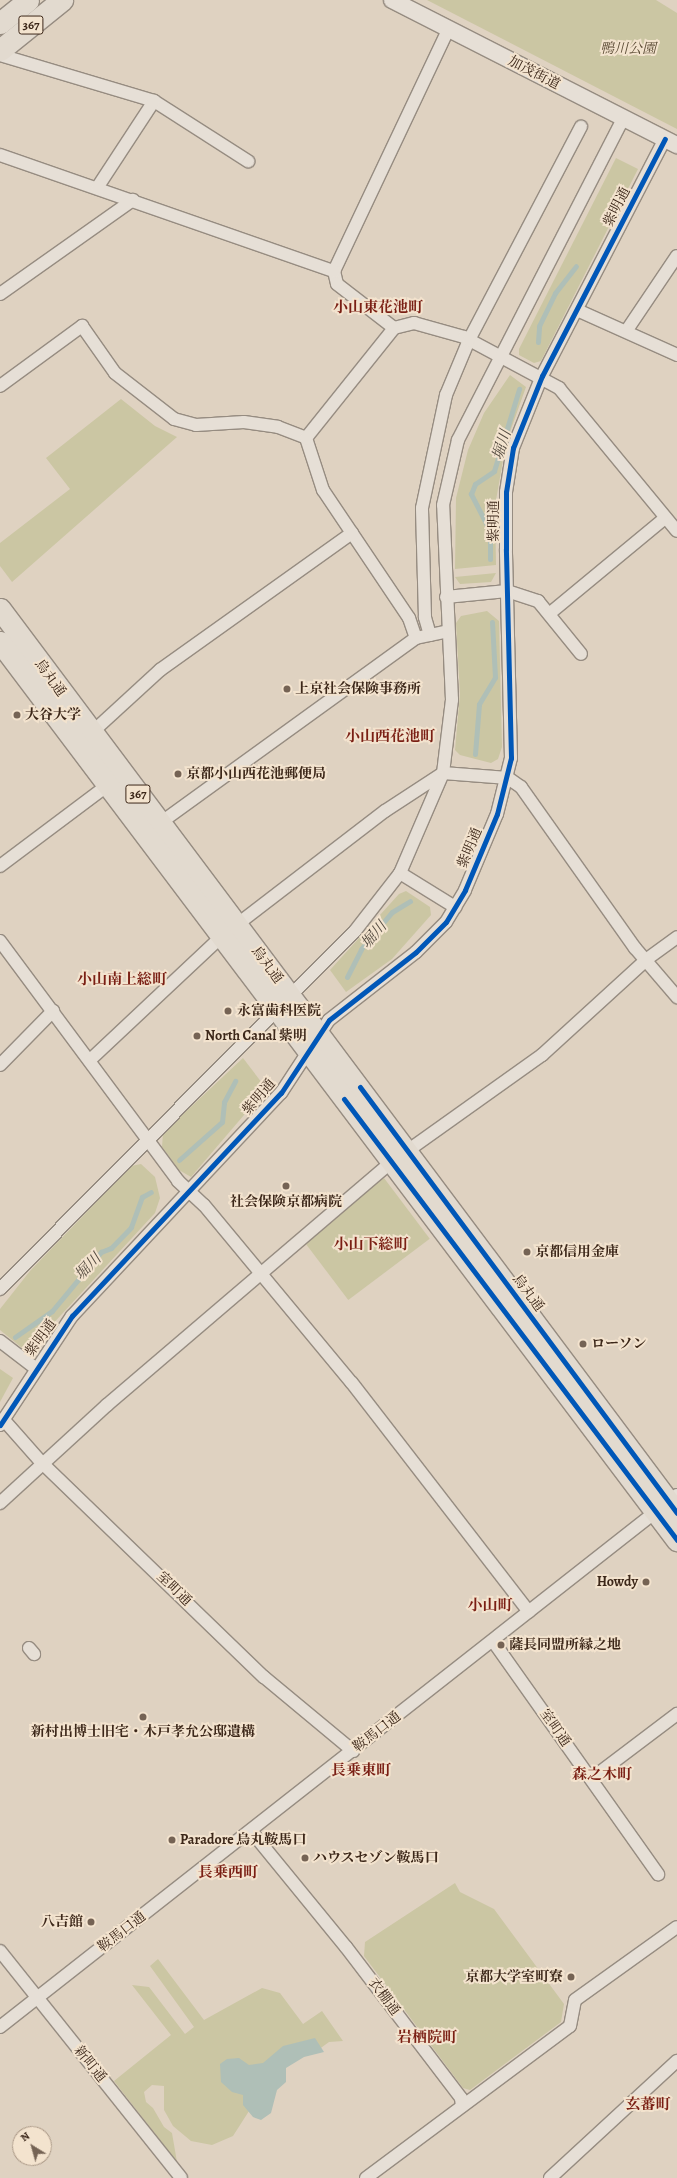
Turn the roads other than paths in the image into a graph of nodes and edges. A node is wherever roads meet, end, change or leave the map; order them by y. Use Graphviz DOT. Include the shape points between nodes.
graph roads {
  1 [pos="28,0"];
  2 [pos="62,0"];
  3 [pos="392,0"];
  4 [pos="0,23"];
  5 [pos="448,30"];
  6 [pos="0,50"];
  7 [pos="0,55"];
  8 [pos="154,101"];
  9 [pos="623,119"];
  10 [pos="581,127"];
  11 [pos="671,142"];
  12 [pos="0,155"];
  13 [pos="248,161"];
  14 [pos="97,188"];
  15 [pos="133,200"];
  16 [pos="677,256"];
  17 [pos="334,271"];
  18 [pos="0,294"];
  19 [pos="578,310"];
  20 [pos="394,328"];
  21 [pos="627,330"];
  22 [pos="469,340"];
  23 [pos="677,355"];
  24 [pos="503,357"];
  25 [pos="542,376"];
  26 [pos="0,386"];
  27 [pos="306,438"];
  28 [pos="665,518"];
  29 [pos="677,531"];
  30 [pos="352,533"];
  31 [pos="507,591"];
  32 [pos="446,597"];
  33 [pos="0,609"];
  34 [pos="549,614"];
  35 [pos="448,631"];
  36 [pos="430,635"];
  37 [pos="416,638"];
  38 [pos="0,642"];
  39 [pos="581,654"];
  40 [pos="84,740"];
  41 [pos="443,773"];
  42 [pos="508,778"];
  43 [pos="108,785"];
  44 [pos="152,828"];
  45 [pos="0,866"];
  46 [pos="400,873"];
  47 [pos="454,907"];
  48 [pos="229,931"];
  49 [pos="677,937"];
  50 [pos="0,941"];
  51 [pos="10,954"];
  52 [pos="647,959"];
  53 [pos="0,962"];
  54 [pos="677,997"];
  55 [pos="283,1003"];
  56 [pos="53,1011"];
  57 [pos="314,1043"];
  58 [pos="90,1060"];
  59 [pos="0,1064"];
  60 [pos="148,1138"];
  61 [pos="400,1157"];
  62 [pos="190,1192"];
  63 [pos="261,1275"];
  64 [pos="0,1289"];
  65 [pos="0,1341"];
  66 [pos="35,1368"];
  67 [pos="1,1422"];
  68 [pos="41,1462"];
  69 [pos="0,1503"];
  70 [pos="669,1505"];
  71 [pos="677,1540"];
  72 [pos="529,1612"];
  73 [pos="493,1641"];
  74 [pos="677,1714"];
  75 [pos="353,1751"];
  76 [pos="591,1779"];
  77 [pos="251,1831"];
  78 [pos="658,1874"];
  79 [pos="677,1927"];
  80 [pos="0,1951"];
  81 [pos="37,1998"];
  82 [pos="0,2027"];
  83 [pos="677,2061"];
  84 [pos="462,2106"];
  85 [pos="181,2178"];
  86 [pos="366,2178"];
  87 [pos="550,2178"];
  1 -- 4 [label="highway, 367"];
  2 -- 6 [label="highway, 367"];
  3 -- 5 [label="street, 加茂街道"];
  5 -- 9 [label="street, 加茂街道"];
  5 -- 17 [label="street"];
  7 -- 8 [label="street"];
  8 -- 13 [label="street"];
  8 -- 14 [label="street"];
  9 -- 11 [label="street, 加茂街道"];
  9 -- 24 [label="street"];
  10 -- 22 [label="street"];
  11 -- 19 [label="street, 紫明通"];
  12 -- 14 [label="street"];
  14 -- 15 [label="street"];
  15 -- 17 [label="street"];
  15 -- 18 [label="street"];
  16 -- 21 [label="street"];
  17 -- 20 [label="street" via="336,284"];
  19 -- 21 [label="street"];
  19 -- 25 [label="street, 紫明通"];
  20 -- 22 [label="street" via="414,323"];
  20 -- 27 [label="street"];
  21 -- 23 [label="street"];
  22 -- 24 [label="street"];
  22 -- 36 [label="street" via="446,395 422,508 425,603"];
  24 -- 25 [label="street"];
  24 -- 32 [label="street" via="458,440 443,505"];
  25 -- 28 [label="street" via="559,388"];
  25 -- 31 [label="street, 紫明通" via="525,412 512,456 506,492"];
  26 -- 27 [label="street" via="82,326 115,373 174,419 196,425 244,422 278,427"];
  27 -- 30 [label="street" via="323,490"];
  28 -- 29 [label="street"];
  28 -- 34 [label="street"];
  30 -- 37 [label="street" via="409,618"];
  30 -- 40 [label="street" via="160,670"];
  31 -- 32 [label="street"];
  31 -- 34 [label="street" via="538,601"];
  31 -- 42 [label="street, 紫明通" via="511,758"];
  32 -- 35 [label="street"];
  33 -- 40 [label="highway, 烏丸通 / 367"];
  34 -- 39 [label="street"];
  35 -- 36 [label="street"];
  35 -- 41 [label="street" via="452,700"];
  36 -- 37 [label="street"];
  37 -- 44 [label="street"];
  38 -- 40 [label="highway, 烏丸通 / 367"];
  40 -- 43 [label="highway, 烏丸通 / 367"];
  40 -- 44 [label="highway, 烏丸通 / 367"];
  41 -- 42 [label="street"];
  41 -- 46 [label="street"];
  41 -- 48 [label="street" via="385,812"];
  42 -- 47 [label="street, 紫明通" via="484,846"];
  42 -- 52 [label="street" via="521,787 635,948"];
  43 -- 44 [label="highway, 烏丸通 / 367"];
  43 -- 45 [label="street"];
  44 -- 48 [label="highway, 烏丸通 / 367"];
  46 -- 47 [label="street"];
  46 -- 55 [label="street" via="355,931"];
  47 -- 57 [label="street, 紫明通" via="446,922 416,952 329,1020"];
  48 -- 55 [label="highway, 烏丸通 / 367"];
  48 -- 58 [label="street"];
  49 -- 52 [label="street"];
  50 -- 51 [label="street"];
  51 -- 53 [label="street"];
  51 -- 56 [label="street"];
  52 -- 54 [label="street"];
  52 -- 61 [label="street" via="542,1055"];
  55 -- 57 [label="highway, 烏丸通 / 367"];
  55 -- 60 [label="street"];
  56 -- 58 [label="street"];
  56 -- 59 [label="street"];
  57 -- 61 [label="highway, 烏丸通 / 367"];
  57 -- 62 [label="street, 紫明通" via="281,1093"];
  58 -- 60 [label="street"];
  60 -- 62 [label="street" via="178,1181"];
  60 -- 64 [label="street"];
  61 -- 63 [label="street"];
  61 -- 70 [label="highway, 烏丸通 / 367"];
  62 -- 63 [label="street"];
  62 -- 66 [label="street, 紫明通" via="72,1316"];
  63 -- 68 [label="street"];
  63 -- 72 [label="street" via="429,1479"];
  65 -- 66 [label="street"];
  66 -- 67 [label="street, 紫明通"];
  67 -- 68 [label="street, 室町通"];
  68 -- 69 [label="street"];
  68 -- 75 [label="street, 室町通" via="264,1677"];
  70 -- 71 [label="highway, 烏丸通 / 367"];
  70 -- 72 [label="street, 鞍馬口通"];
  72 -- 73 [label="street, 鞍馬口通"];
  73 -- 75 [label="street, 鞍馬口通"];
  73 -- 76 [label="street, 室町通"];
  74 -- 76 [label="street"];
  75 -- 77 [label="street, 鞍馬口通"];
  76 -- 78 [label="street, 室町通"];
  77 -- 81 [label="street, 鞍馬口通"];
  77 -- 84 [label="street, 衣棚通" via="346,1947 461,2098"];
  79 -- 84 [label="street" via="575,2000 570,2026"];
  80 -- 81 [label="street, 新町通"];
  81 -- 82 [label="street, 鞍馬口通"];
  81 -- 85 [label="street, 新町通"];
  83 -- 87 [label="street"];
  84 -- 86 [label="street"];
}
